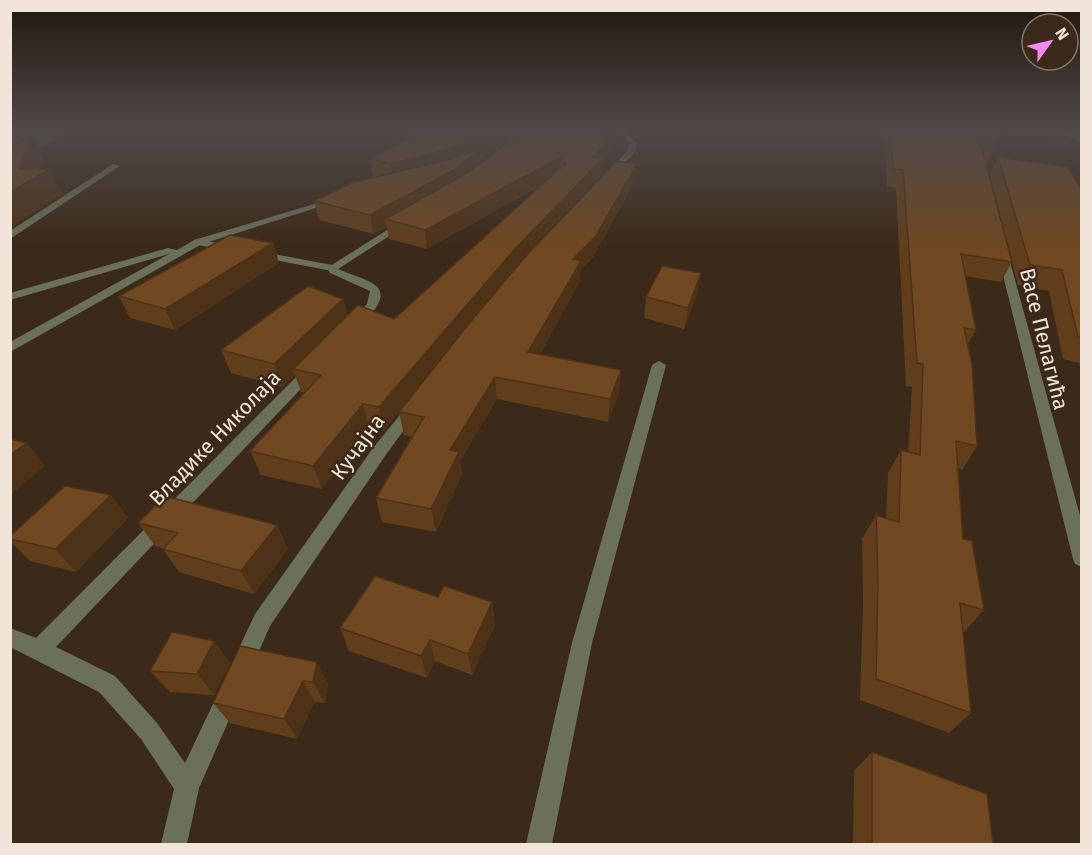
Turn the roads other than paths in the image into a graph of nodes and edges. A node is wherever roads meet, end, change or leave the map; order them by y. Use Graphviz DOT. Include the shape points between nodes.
graph roads {
  1 [pos="110,170"];
  2 [pos="613,170"];
  3 [pos="594,191"];
  4 [pos="345,198"];
  5 [pos="422,213"];
  6 [pos="998,235"];
  7 [pos="10,236"];
  8 [pos="198,242"];
  9 [pos="332,268"];
  10 [pos="10,297"];
  11 [pos="345,335"];
  12 [pos="10,348"];
  13 [pos="320,360"];
  14 [pos="659,365"];
  15 [pos="421,398"];
  16 [pos="1082,559"];
  17 [pos="10,638"];
  18 [pos="39,650"];
  19 [pos="187,788"];
  20 [pos="174,844"];
  21 [pos="539,844"];
  1 -- 7 [label="street"];
  2 -- 3 [label="street"];
  4 -- 8 [label="street"];
  5 -- 9 [label="street"];
  6 -- 16 [label="street, Васе Пелагића"];
  8 -- 9 [label="street"];
  8 -- 10 [label="street"];
  8 -- 12 [label="street"];
  9 -- 11 [label="street" via="377,291 370,309"];
  13 -- 18 [label="street, Владике Николаја"];
  14 -- 21 [label="street" via="582,643"];
  15 -- 19 [label="street, Кучајна" via="262,620"];
  17 -- 18 [label="street"];
  18 -- 19 [label="street" via="107,684 149,731"];
  19 -- 20 [label="street, Кучајна"];
}
